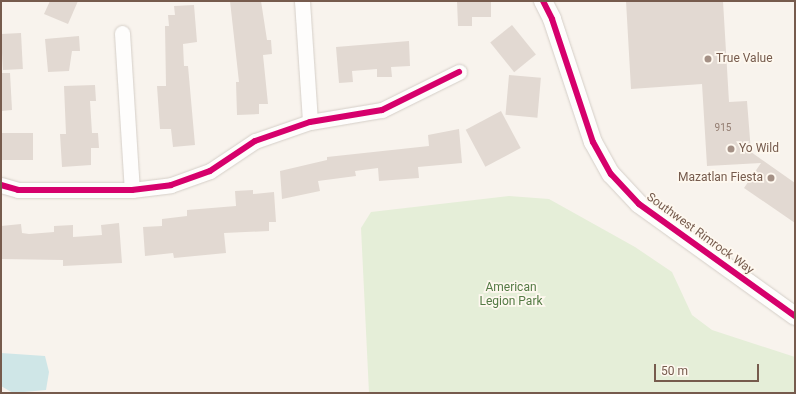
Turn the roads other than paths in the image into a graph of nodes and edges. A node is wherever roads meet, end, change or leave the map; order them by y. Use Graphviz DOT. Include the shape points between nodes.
graph roads {
  1 [pos="302,1"];
  2 [pos="543,1"];
  3 [pos="122,33"];
  4 [pos="459,72"];
  5 [pos="310,122"];
  6 [pos="1,185"];
  7 [pos="132,190"];
  8 [pos="795,316"];
  1 -- 5 [label="street"];
  2 -- 8 [label="street, Southwest Rimrock Way" via="552,19 593,142 611,174 639,204"];
  3 -- 7 [label="street"];
  4 -- 5 [label="street" via="382,110"];
  5 -- 7 [label="street" via="256,141 210,170 171,185"];
  6 -- 7 [label="street" via="18,190"];
}
